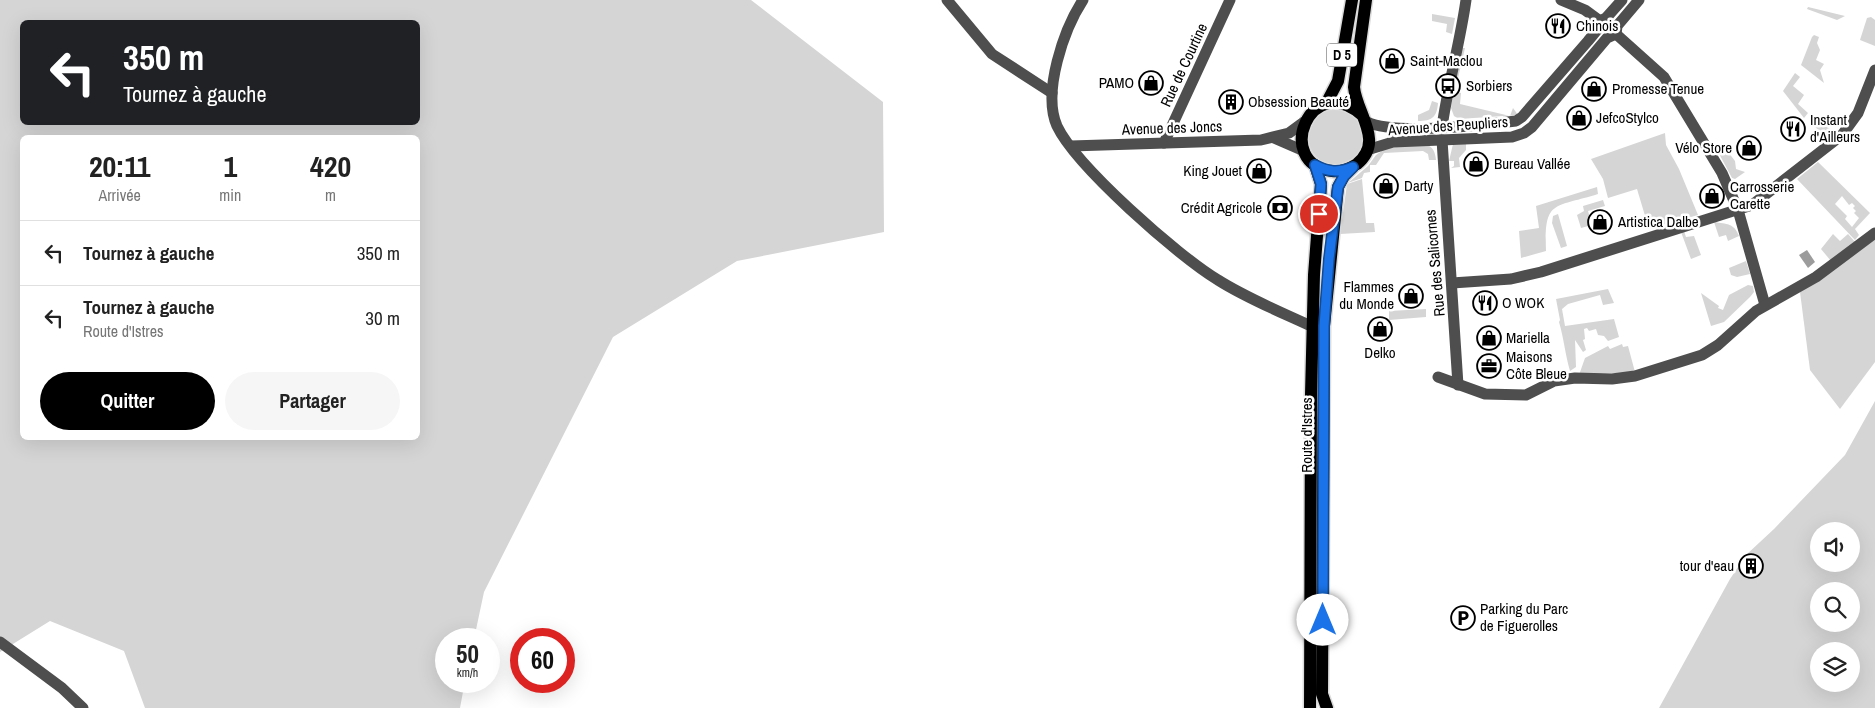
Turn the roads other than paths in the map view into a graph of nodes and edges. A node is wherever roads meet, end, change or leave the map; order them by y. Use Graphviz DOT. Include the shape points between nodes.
graph roads {
  1 [pos="947,0"];
  2 [pos="1083,0"];
  3 [pos="1230,0"];
  4 [pos="1352,0"];
  5 [pos="1366,0"];
  6 [pos="1466,0"];
  7 [pos="1562,0"];
  8 [pos="1622,0"];
  9 [pos="1639,0"];
  10 [pos="1601,23"];
  11 [pos="1613,33"];
  12 [pos="1875,70"];
  13 [pos="1052,93"];
  14 [pos="1326,104"];
  15 [pos="1364,118"];
  16 [pos="1304,122"];
  17 [pos="1442,127"];
  18 [pos="1274,138"];
  19 [pos="1442,140"];
  20 [pos="1164,143"];
  21 [pos="1071,146"];
  22 [pos="1367,150"];
  23 [pos="1304,151"];
  24 [pos="1315,165"];
  25 [pos="1353,167"];
  26 [pos="1738,210"];
  27 [pos="1875,233"];
  28 [pos="1452,284"];
  29 [pos="1765,305"];
  30 [pos="1313,327"];
  31 [pos="1438,377"];
  32 [pos="1458,384"];
  33 [pos="0,642"];
  34 [pos="82,708"];
  35 [pos="1310,708"];
  36 [pos="1327,708"];
  1 -- 13 [label="street" via="992,54"];
  2 -- 13 [label="street" via="1061,43"];
  3 -- 20 [label="street, Rue de Courtine"];
  4 -- 14 [label="main road, D 5" via="1338,82"];
  5 -- 15 [label="main road, D 5" via="1354,87"];
  6 -- 17 [label="street"];
  7 -- 10 [label="street" via="1585,10"];
  8 -- 10 [label="street, Avenue des Peupliers"];
  9 -- 11 [label="street, Avenue des Peupliers"];
  10 -- 11 [label="street" via="1611,19"];
  10 -- 11 [label="street" via="1603,37"];
  10 -- 17 [label="street, Avenue des Peupliers" via="1516,121"];
  11 -- 19 [label="street, Avenue des Peupliers" via="1524,133 1512,137"];
  11 -- 26 [label="street" via="1664,77 1672,88 1722,173"];
  12 -- 26 [label="street" via="1858,113 1842,135 1752,204"];
  13 -- 21 [label="street" via="1057,125"];
  14 -- 15 [label="main road" via="1345,104"];
  14 -- 16 [label="main road" via="1309,114"];
  15 -- 17 [label="street, Avenue des Peupliers" via="1377,127"];
  15 -- 22 [label="main road" via="1370,141"];
  16 -- 18 [label="street, Avenue des Joncs" via="1289,133"];
  16 -- 23 [label="main road" via="1301,136"];
  18 -- 20 [label="street, Avenue des Joncs"];
  18 -- 23 [label="street, Avenue des Joncs"];
  19 -- 22 [label="street, Avenue des Peupliers" via="1393,142"];
  19 -- 28 [label="street, Rue des Salicornes"];
  20 -- 21 [label="street, Avenue des Joncs"];
  21 -- 30 [label="street" via="1100,179 1169,244 1217,280"];
  22 -- 25 [label="main road"];
  23 -- 24 [label="main road"];
  24 -- 25 [label="main road" via="1338,171"];
  24 -- 30 [label="main road, Route d'Istres" via="1321,184"];
  25 -- 36 [label="main road, Route d'Istres" via="1338,187 1324,326 1322,694"];
  26 -- 28 [label="street" via="1526,276"];
  26 -- 29 [label="street"];
  27 -- 29 [label="street" via="1816,277"];
  28 -- 32 [label="street, Rue des Salicornes"];
  29 -- 32 [label="street" via="1702,355 1635,376 1567,378 1526,395 1485,394"];
  30 -- 35 [label="main road, Route d'Istres"];
  31 -- 32 [label="street"];
  33 -- 34 [label="street" via="54,682"];
}
